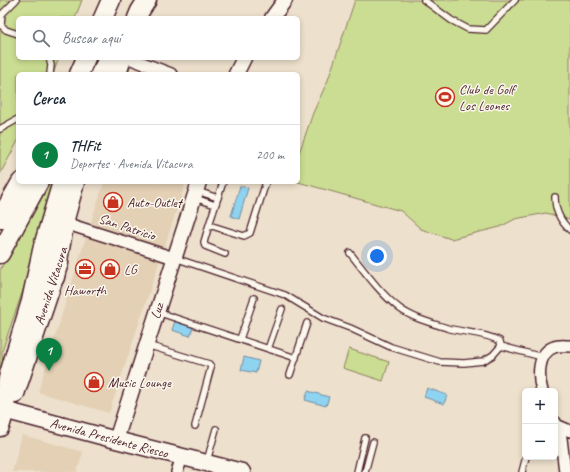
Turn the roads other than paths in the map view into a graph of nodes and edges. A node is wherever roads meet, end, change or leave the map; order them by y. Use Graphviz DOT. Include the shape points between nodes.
graph roads {
  1 [pos="16,0"];
  2 [pos="112,0"];
  3 [pos="120,0"];
  4 [pos="285,0"];
  5 [pos="424,0"];
  6 [pos="515,0"];
  7 [pos="103,16"];
  8 [pos="115,16"];
  9 [pos="273,16"];
  10 [pos="16,33"];
  11 [pos="50,60"];
  12 [pos="85,60"];
  13 [pos="100,60"];
  14 [pos="108,60"];
  15 [pos="121,60"];
  16 [pos="134,60"];
  17 [pos="243,60"];
  18 [pos="50,72"];
  19 [pos="79,72"];
  20 [pos="96,72"];
  21 [pos="101,72"];
  22 [pos="118,72"];
  23 [pos="167,72"];
  24 [pos="237,72"];
  25 [pos="16,120"];
  26 [pos="0,129"];
  27 [pos="20,184"];
  28 [pos="39,184"];
  29 [pos="61,184"];
  30 [pos="73,184"];
  31 [pos="83,184"];
  32 [pos="222,184"];
  33 [pos="265,184"];
  34 [pos="196,190"];
  35 [pos="555,197"];
  36 [pos="218,198"];
  37 [pos="215,205"];
  38 [pos="0,219"];
  39 [pos="71,225"];
  40 [pos="209,225"];
  41 [pos="570,230"];
  42 [pos="350,253"];
  43 [pos="0,254"];
  44 [pos="225,254"];
  45 [pos="174,258"];
  46 [pos="54,277"];
  47 [pos="254,298"];
  48 [pos="282,309"];
  49 [pos="157,312"];
  50 [pos="307,323"];
  51 [pos="240,339"];
  52 [pos="146,345"];
  53 [pos="501,346"];
  54 [pos="570,346"];
  55 [pos="268,349"];
  56 [pos="542,357"];
  57 [pos="296,358"];
  58 [pos="290,375"];
  59 [pos="542,388"];
  60 [pos="2,416"];
  61 [pos="556,424"];
  62 [pos="558,424"];
  63 [pos="195,426"];
  64 [pos="216,429"];
  65 [pos="570,431"];
  66 [pos="365,438"];
  67 [pos="116,440"];
  68 [pos="373,442"];
  69 [pos="182,457"];
  70 [pos="525,460"];
  71 [pos="206,463"];
  72 [pos="177,472"];
  73 [pos="242,472"];
  74 [pos="357,472"];
  75 [pos="365,472"];
  76 [pos="522,472"];
  77 [pos="565,472"];
  1 -- 10 [label="lane" via="2,14 1,25"];
  2 -- 7 [label="main road"];
  3 -- 8 [label="main road"];
  4 -- 9 [label="street"];
  5 -- 6 [label="lane" via="450,20 468,29 486,30"];
  11 -- 18 [label="lane"];
  12 -- 19 [label="main road"];
  13 -- 20 [label="main road"];
  14 -- 21 [label="main road"];
  15 -- 22 [label="main road"];
  16 -- 23 [label="street"];
  17 -- 24 [label="street"];
  25 -- 26 [label="lane"];
  27 -- 38 [label="main road"];
  28 -- 43 [label="main road"];
  29 -- 60 [label="main road, Avenida Vitacura" via="9,374"];
  30 -- 46 [label="highway"];
  31 -- 39 [label="main road, Avenida Vitacura"];
  32 -- 36 [label="lane"];
  33 -- 40 [label="lane" via="250,233 244,236"];
  34 -- 36 [label="lane"];
  34 -- 37 [label="lane"];
  34 -- 45 [label="street, Luz"];
  35 -- 41 [label="lane" via="558,215"];
  36 -- 37 [label="lane"];
  37 -- 40 [label="lane"];
  39 -- 45 [label="street, San Patricio"];
  39 -- 46 [label="main road, Avenida Vitacura"];
  40 -- 44 [label="lane" via="205,246"];
  42 -- 53 [label="lane" via="374,283 400,308 418,318 448,328 491,336 500,341"];
  45 -- 49 [label="street, Luz"];
  45 -- 53 [label="lane" via="285,295 323,318 440,362 483,361"];
  46 -- 60 [label="main road, Avenida Vitacura" via="17,391"];
  47 -- 51 [label="lane"];
  48 -- 55 [label="lane"];
  49 -- 51 [label="lane"];
  49 -- 52 [label="street, Luz"];
  50 -- 57 [label="lane"];
  51 -- 55 [label="lane"];
  52 -- 63 [label="lane" via="212,367"];
  52 -- 67 [label="street, Luz"];
  53 -- 56 [label="lane"];
  54 -- 56 [label="street" via="556,346"];
  55 -- 57 [label="lane"];
  56 -- 59 [label="street"];
  57 -- 58 [label="lane"];
  60 -- 67 [label="main road, Avenida Presidente Riesco"];
  61 -- 77 [label="street" via="561,438"];
  62 -- 65 [label="street"];
  64 -- 71 [label="lane"];
  66 -- 74 [label="lane"];
  67 -- 69 [label="main road, Avenida Presidente Riesco"];
  68 -- 75 [label="lane"];
  69 -- 71 [label="main road, Avenida Presidente Riesco"];
  69 -- 72 [label="street"];
  70 -- 76 [label="lane"];
  71 -- 73 [label="main road, Avenida Presidente Riesco"];
}
